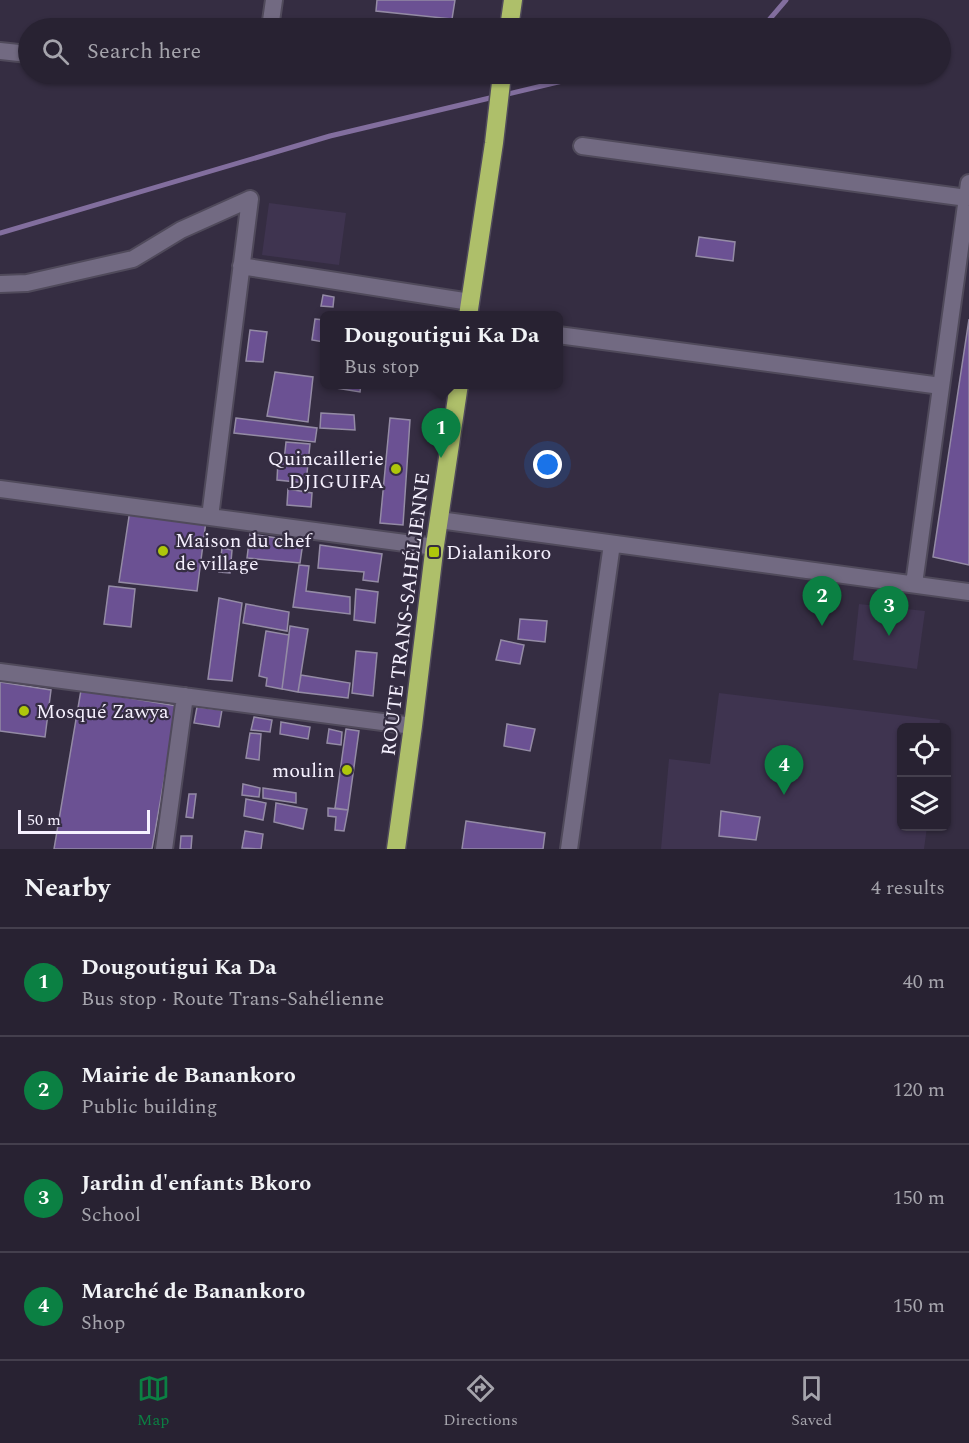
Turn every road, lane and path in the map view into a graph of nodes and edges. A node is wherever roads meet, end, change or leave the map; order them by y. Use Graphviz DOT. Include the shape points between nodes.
graph roads {
  1 [pos="274,0"];
  2 [pos="513,0"];
  3 [pos="271,18"];
  4 [pos="510,18"];
  5 [pos="0,51"];
  6 [pos="18,53"];
  7 [pos="501,84"];
  8 [pos="582,146"];
  9 [pos="968,190"];
  10 [pos="241,266"];
  11 [pos="0,284"];
  12 [pos="469,309"];
  13 [pos="563,335"];
  14 [pos="941,386"];
  15 [pos="458,389"];
  16 [pos="0,489"];
  17 [pos="210,517"];
  18 [pos="439,520"];
  19 [pos="612,544"];
  20 [pos="435,547"];
  21 [pos="914,584"];
  22 [pos="969,592"];
  23 [pos="0,672"];
  24 [pos="185,696"];
  25 [pos="413,726"];
  26 [pos="165,849"];
  27 [pos="396,849"];
  28 [pos="570,849"];
  1 -- 3 [label="street"];
  2 -- 4 [label="highway"];
  5 -- 6 [label="street"];
  7 -- 12 [label="highway"];
  8 -- 9 [label="street"];
  9 -- 14 [label="street"];
  10 -- 11 [label="street" via="250,198 133,259 27,283"];
  10 -- 12 [label="street"];
  10 -- 17 [label="street"];
  13 -- 14 [label="street"];
  14 -- 21 [label="street"];
  15 -- 18 [label="highway, ROUTE TRANS-SAHÉLIENNE"];
  16 -- 17 [label="street"];
  17 -- 20 [label="street"];
  18 -- 19 [label="street"];
  18 -- 20 [label="highway, ROUTE TRANS-SAHÉLIENNE"];
  19 -- 21 [label="street"];
  19 -- 28 [label="street"];
  20 -- 25 [label="highway, ROUTE TRANS-SAHÉLIENNE"];
  21 -- 22 [label="street"];
  23 -- 24 [label="street"];
  24 -- 25 [label="street"];
  24 -- 26 [label="street"];
  25 -- 27 [label="highway, ROUTE TRANS-SAHÉLIENNE"];
}
